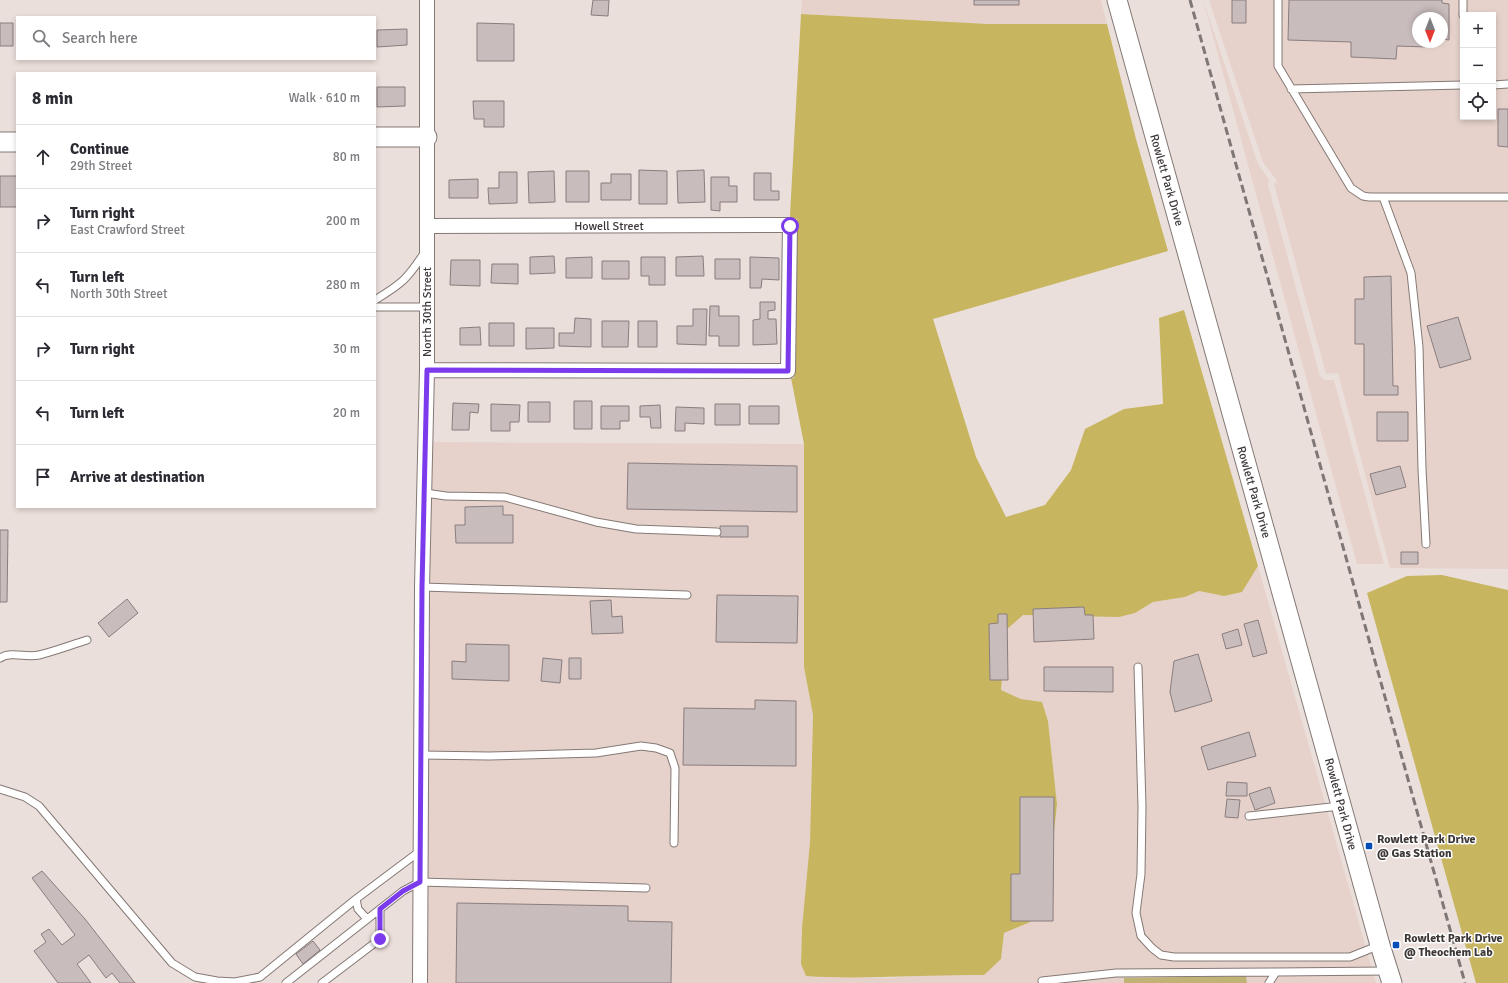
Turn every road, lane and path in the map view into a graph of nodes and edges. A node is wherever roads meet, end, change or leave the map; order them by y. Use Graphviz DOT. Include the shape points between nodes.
graph roads {
  1 [pos="427,0"];
  2 [pos="1116,0"];
  3 [pos="1278,0"];
  4 [pos="1463,0"];
  5 [pos="1463,12"];
  6 [pos="1508,84"];
  7 [pos="1460,85"];
  8 [pos="1496,85"];
  9 [pos="1291,89"];
  10 [pos="376,137"];
  11 [pos="427,137"];
  12 [pos="0,142"];
  13 [pos="16,142"];
  14 [pos="1383,197"];
  15 [pos="1508,197"];
  16 [pos="427,226"];
  17 [pos="427,248"];
  18 [pos="376,299"];
  19 [pos="376,307"];
  20 [pos="427,307"];
  21 [pos="427,370"];
  22 [pos="425,493"];
  23 [pos="717,532"];
  24 [pos="1426,544"];
  25 [pos="422,587"];
  26 [pos="687,595"];
  27 [pos="87,640"];
  28 [pos="0,658"];
  29 [pos="1138,667"];
  30 [pos="421,755"];
  31 [pos="0,789"];
  32 [pos="1342,805"];
  33 [pos="1249,816"];
  34 [pos="674,843"];
  35 [pos="421,851"];
  36 [pos="420,882"];
  37 [pos="646,888"];
  38 [pos="356,899"];
  39 [pos="380,909"];
  40 [pos="367,919"];
  41 [pos="1380,945"];
  42 [pos="1276,972"];
  43 [pos="1390,977"];
  44 [pos="1042,981"];
  45 [pos="286,983"];
  46 [pos="322,983"];
  47 [pos="420,983"];
  48 [pos="1269,983"];
  1 -- 11 [label="street, North 30th Street"];
  2 -- 32 [label="street, Rowlett Park Drive"];
  3 -- 9 [label="lane" via="1278,66"];
  4 -- 5 [label="lane"];
  6 -- 8 [label="lane"];
  7 -- 9 [label="lane"];
  9 -- 14 [label="lane" via="1351,188 1363,196"];
  10 -- 11 [label="street"];
  11 -- 16 [label="street, North 30th Street"];
  12 -- 13 [label="street"];
  14 -- 15 [label="lane"];
  14 -- 24 [label="lane" via="1411,273 1419,347"];
  16 -- 17 [label="street, North 30th Street"];
  16 -- 21 [label="street, Howell Street" via="790,226 788,371"];
  17 -- 18 [label="lane" via="409,277"];
  17 -- 20 [label="street, North 30th Street"];
  19 -- 20 [label="lane"];
  20 -- 21 [label="street, North 30th Street"];
  21 -- 22 [label="street, North 30th Street"];
  22 -- 23 [label="lane" via="505,497 596,522 636,529"];
  22 -- 25 [label="street, North 30th Street"];
  25 -- 26 [label="lane"];
  25 -- 30 [label="street, North 30th Street"];
  27 -- 28 [label="lane" via="40,655 11,654"];
  29 -- 41 [label="lane" via="1142,807 1141,874 1136,913 1142,936 1152,948 1161,955 1174,957 1350,957"];
  30 -- 34 [label="lane" via="596,753 641,746 656,748 670,753 675,768"];
  30 -- 35 [label="street, North 30th Street"];
  31 -- 38 [label="lane" via="25,797 39,806 172,963 195,977 235,982 260,977"];
  32 -- 33 [label="lane"];
  32 -- 41 [label="street, Rowlett Park Drive"];
  35 -- 36 [label="street, North 30th Street"];
  35 -- 38 [label="lane"];
  36 -- 37 [label="lane"];
  36 -- 39 [label="lane" via="403,891"];
  36 -- 47 [label="street, North 30th Street"];
  38 -- 40 [label="lane" via="358,909"];
  39 -- 40 [label="lane"];
  39 -- 46 [label="lane" via="380,939"];
  40 -- 45 [label="lane"];
  41 -- 43 [label="street, Rowlett Park Drive"];
  42 -- 43 [label="lane"];
  42 -- 44 [label="lane" via="1116,973"];
  42 -- 48 [label="lane"];
}
